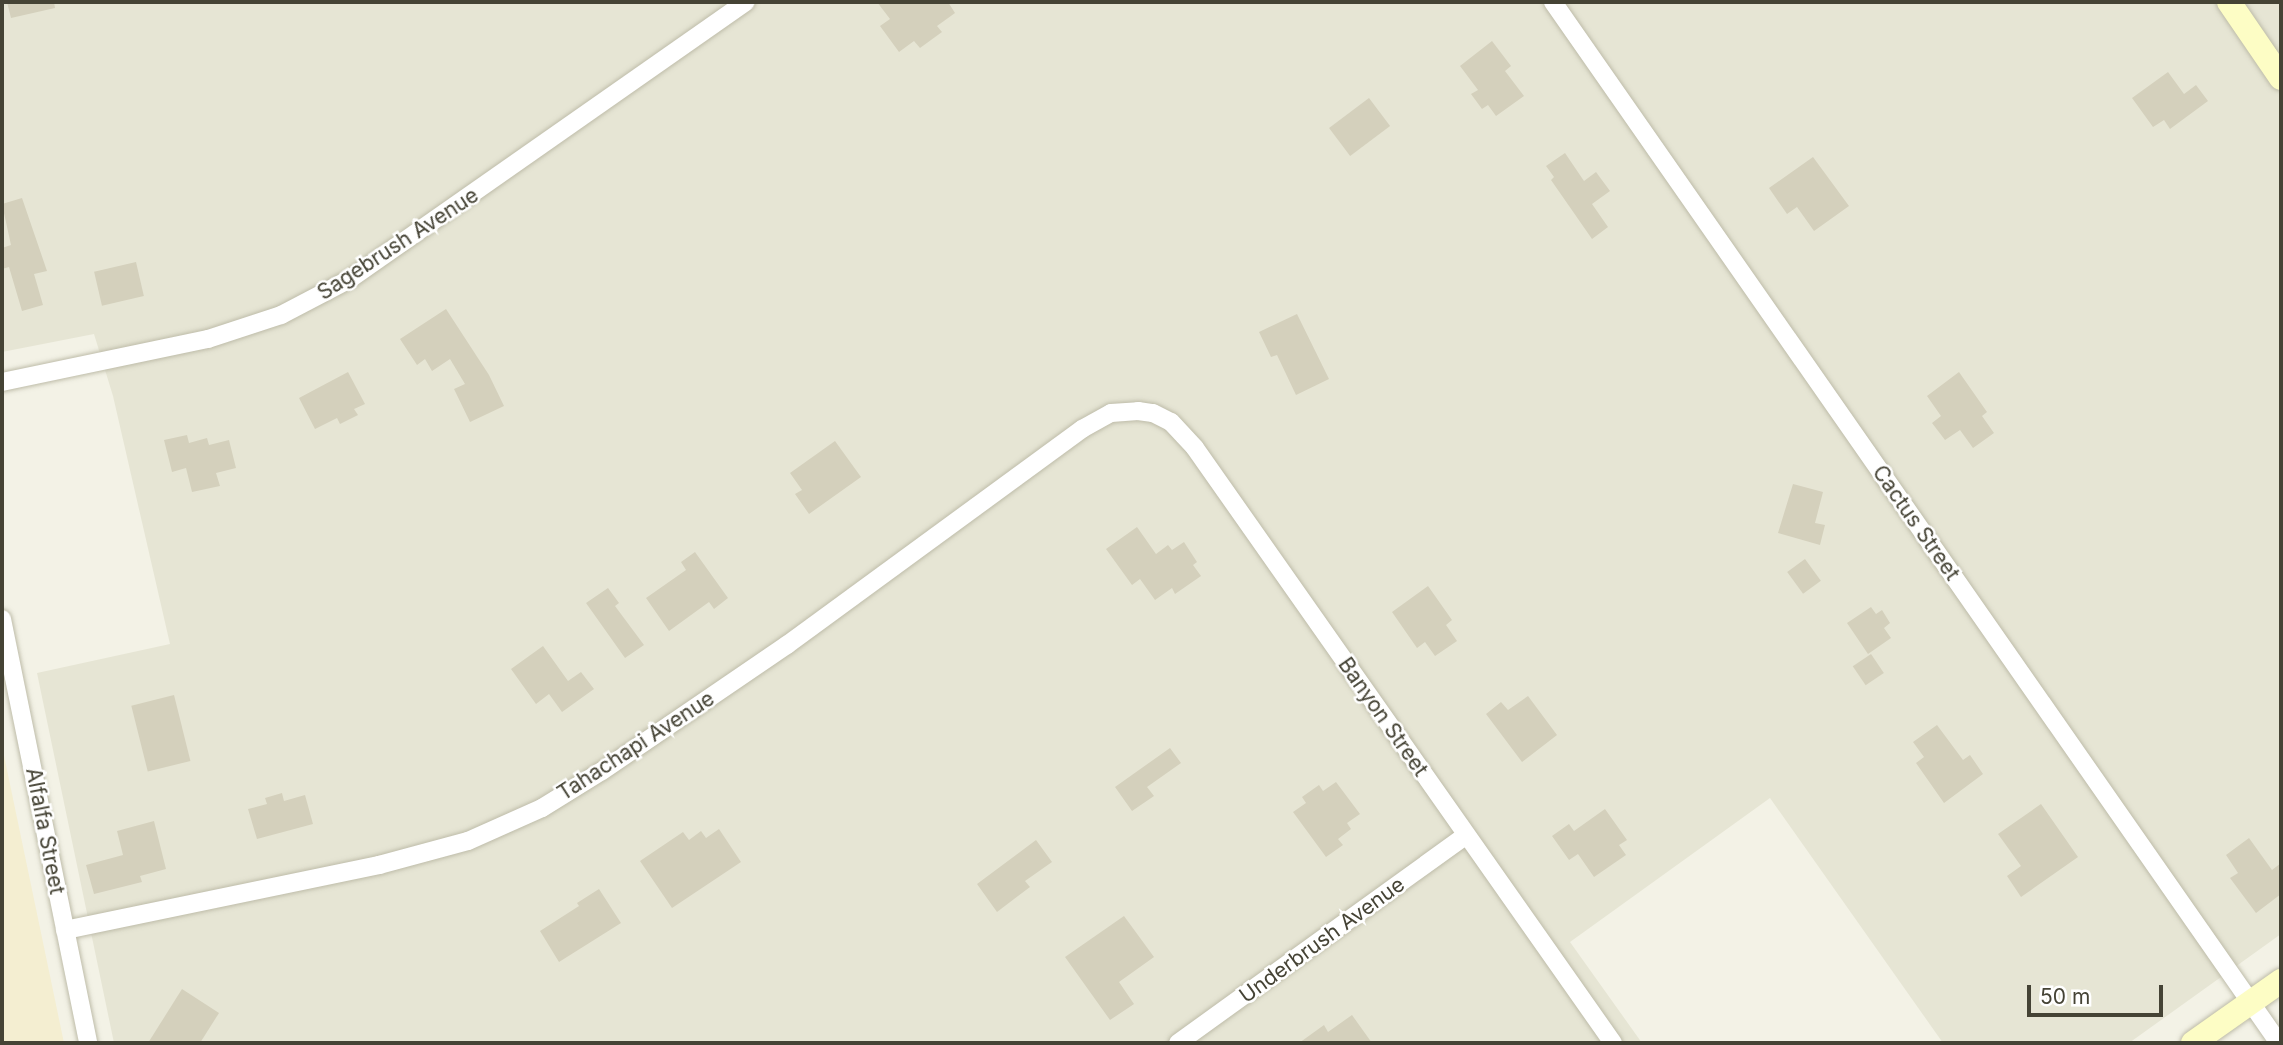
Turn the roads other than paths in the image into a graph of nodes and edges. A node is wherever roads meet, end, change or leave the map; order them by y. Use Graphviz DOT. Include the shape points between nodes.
graph roads {
  1 [pos="747,2"];
  2 [pos="1553,2"];
  3 [pos="2229,2"];
  4 [pos="2281,78"];
  5 [pos="2,382"];
  6 [pos="1138,411"];
  7 [pos="2,619"];
  8 [pos="1466,835"];
  9 [pos="65,930"];
  10 [pos="2281,981"];
  11 [pos="2250,1003"];
  12 [pos="88,1043"];
  13 [pos="1178,1043"];
  14 [pos="1613,1043"];
  15 [pos="2193,1043"];
  16 [pos="2279,1043"];
  1 -- 5 [label="street, Sagebrush Avenue" via="361,272 292,309 208,339"];
  2 -- 11 [label="street, Cactus Street"];
  3 -- 4 [label="main road"];
  6 -- 8 [label="street, Banyon Street" via="1171,422 1195,448"];
  6 -- 9 [label="street, Tahachapi Avenue" via="1111,413 1082,429 787,645 542,808 468,841 379,865"];
  7 -- 9 [label="street, Alfalfa Street"];
  8 -- 13 [label="street, Underbrush Avenue"];
  8 -- 14 [label="street, Banyon Street"];
  9 -- 12 [label="street, Alfalfa Street"];
  10 -- 11 [label="main road"];
  11 -- 15 [label="main road"];
  11 -- 16 [label="street, Cactus Street"];
}
